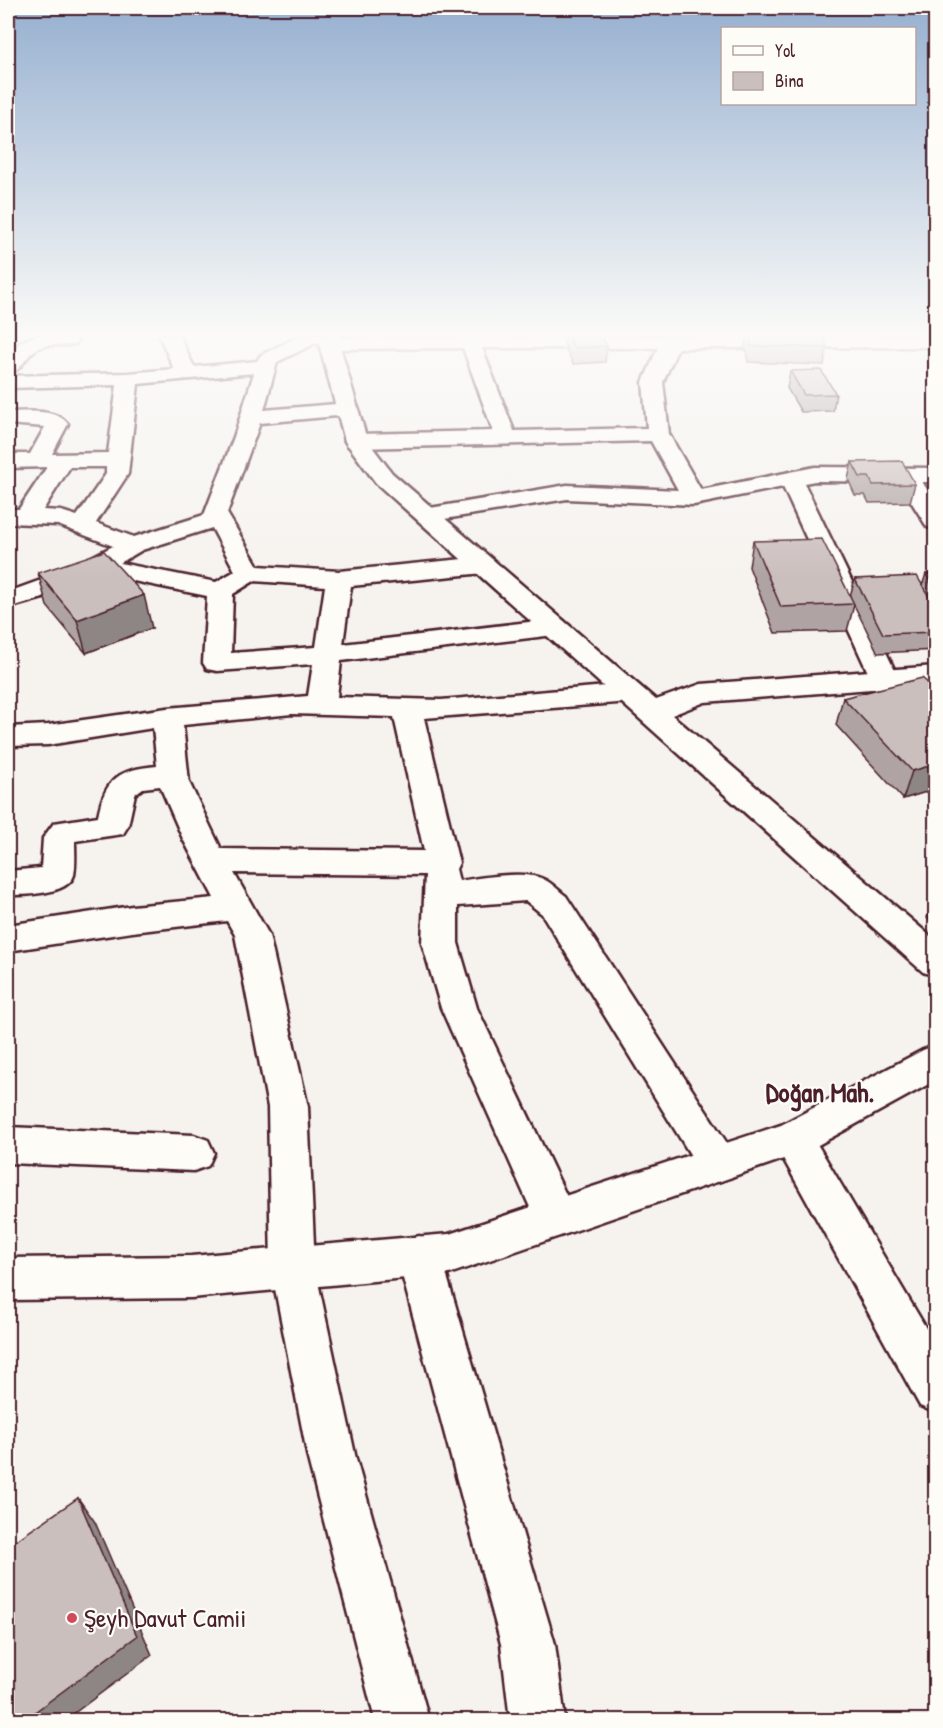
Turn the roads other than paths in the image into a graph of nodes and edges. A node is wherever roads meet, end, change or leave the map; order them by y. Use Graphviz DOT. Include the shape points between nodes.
graph roads {
  1 [pos="123,416"];
  2 [pos="270,416"];
  3 [pos="349,416"];
  4 [pos="498,416"];
  5 [pos="656,416"];
  6 [pos="251,417"];
  7 [pos="8,418"];
  8 [pos="658,434"];
  9 [pos="506,438"];
  10 [pos="356,441"];
  11 [pos="63,460"];
  12 [pos="118,460"];
  13 [pos="8,461"];
  14 [pos="37,461"];
  15 [pos="906,474"];
  16 [pos="936,475"];
  17 [pos="791,480"];
  18 [pos="694,498"];
  19 [pos="426,515"];
  20 [pos="17,516"];
  21 [pos="218,518"];
  22 [pos="936,522"];
  23 [pos="82,526"];
  24 [pos="133,544"];
  25 [pos="484,565"];
  26 [pos="98,566"];
  27 [pos="249,573"];
  28 [pos="339,579"];
  29 [pos="220,591"];
  30 [pos="8,600"];
  31 [pos="554,627"];
  32 [pos="328,654"];
  33 [pos="936,675"];
  34 [pos="885,679"];
  35 [pos="630,693"];
  36 [pos="321,706"];
  37 [pos="407,708"];
  38 [pos="652,712"];
  39 [pos="167,717"];
  40 [pos="8,735"];
  41 [pos="173,775"];
  42 [pos="210,861"];
  43 [pos="442,880"];
  44 [pos="8,883"];
  45 [pos="235,906"];
  46 [pos="8,938"];
  47 [pos="936,962"];
  48 [pos="936,1061"];
  49 [pos="793,1139"];
  50 [pos="8,1144"];
  51 [pos="194,1153"];
  52 [pos="718,1164"];
  53 [pos="556,1218"];
  54 [pos="419,1256"];
  55 [pos="293,1268"];
  56 [pos="8,1279"];
  57 [pos="936,1390"];
  58 [pos="402,1720"];
  59 [pos="538,1720"];
  1 -- 12 [label="street"];
  2 -- 6 [label="street"];
  3 -- 10 [label="street"];
  4 -- 9 [label="street"];
  5 -- 8 [label="street"];
  6 -- 21 [label="street" via="215,513"];
  7 -- 14 [label="street" via="44,419 57,424"];
  8 -- 9 [label="street"];
  8 -- 18 [label="street"];
  9 -- 10 [label="street"];
  10 -- 19 [label="street" via="384,478"];
  11 -- 12 [label="street"];
  11 -- 14 [label="street"];
  11 -- 20 [label="street"];
  12 -- 23 [label="street" via="117,474"];
  13 -- 14 [label="street"];
  15 -- 16 [label="street"];
  15 -- 17 [label="street" via="816,474"];
  15 -- 22 [label="street"];
  17 -- 18 [label="street"];
  17 -- 34 [label="street"];
  18 -- 19 [label="street" via="567,492"];
  19 -- 25 [label="street"];
  20 -- 23 [label="street" via="61,518"];
  21 -- 24 [label="street"];
  21 -- 27 [label="street"];
  23 -- 24 [label="street"];
  24 -- 26 [label="street"];
  25 -- 28 [label="street"];
  25 -- 31 [label="street"];
  26 -- 29 [label="street"];
  26 -- 30 [label="street"];
  27 -- 28 [label="street"];
  27 -- 29 [label="street"];
  28 -- 32 [label="street"];
  29 -- 32 [label="street" via="217,663"];
  31 -- 32 [label="street"];
  31 -- 35 [label="street"];
  32 -- 36 [label="street"];
  33 -- 34 [label="street"];
  34 -- 38 [label="street" via="701,693"];
  35 -- 37 [label="street" via="441,709"];
  35 -- 38 [label="street"];
  36 -- 37 [label="street"];
  36 -- 39 [label="street" via="292,705"];
  37 -- 43 [label="street"];
  38 -- 47 [label="street"];
  39 -- 40 [label="street" via="48,735"];
  39 -- 41 [label="street"];
  41 -- 42 [label="street"];
  41 -- 44 [label="street" via="138,777 125,782 116,798 112,826 65,831 59,838 57,875 44,881"];
  42 -- 43 [label="street"];
  42 -- 45 [label="street"];
  43 -- 52 [label="street" via="495,889 533,888 554,905"];
  43 -- 53 [label="street" via="440,943 459,1008"];
  45 -- 46 [label="street"];
  45 -- 55 [label="street" via="252,935 288,1107"];
  48 -- 49 [label="street"];
  49 -- 52 [label="street"];
  49 -- 57 [label="street"];
  50 -- 51 [label="street"];
  52 -- 53 [label="street"];
  53 -- 54 [label="street" via="449,1254"];
  54 -- 55 [label="street"];
  54 -- 59 [label="street" via="528,1644"];
  55 -- 56 [label="street" via="191,1277"];
  55 -- 58 [label="street" via="332,1459"];
}
